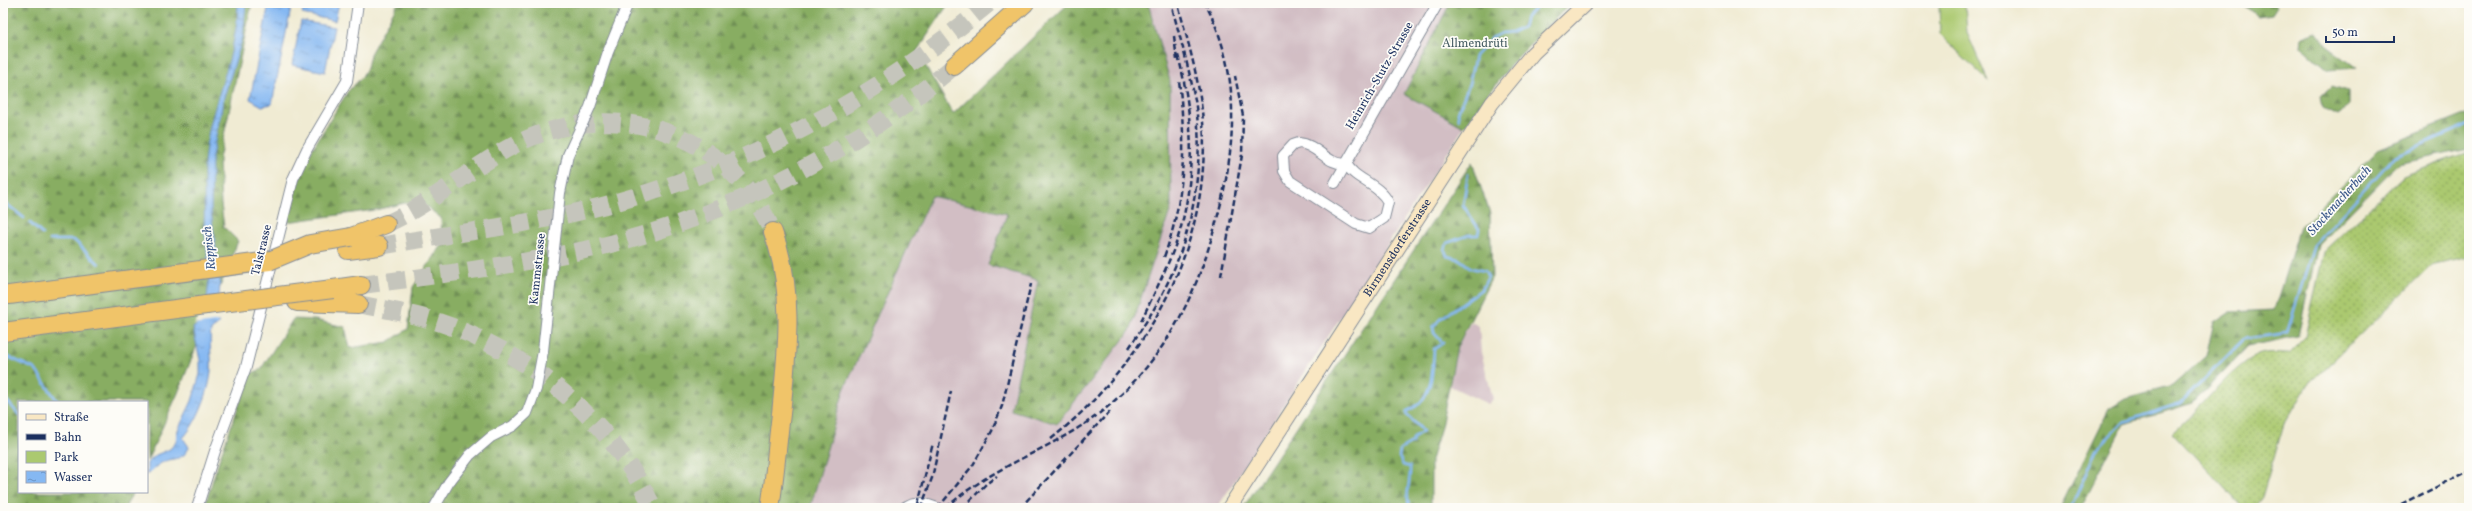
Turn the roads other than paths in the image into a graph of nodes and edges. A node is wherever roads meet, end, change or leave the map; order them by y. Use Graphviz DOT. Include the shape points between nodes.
graph roads {
  1 [pos="358,3"];
  2 [pos="628,3"];
  3 [pos="1025,3"];
  4 [pos="1438,3"];
  5 [pos="1586,3"];
  6 [pos="954,66"];
  7 [pos="1346,163"];
  8 [pos="1335,183"];
  9 [pos="386,224"];
  10 [pos="774,232"];
  11 [pos="349,244"];
  12 [pos="379,246"];
  13 [pos="361,285"];
  14 [pos="9,295"];
  15 [pos="331,295"];
  16 [pos="358,304"];
  17 [pos="3,332"];
  18 [pos="197,508"];
  19 [pos="434,508"];
  20 [pos="770,508"];
  21 [pos="904,508"];
  22 [pos="936,508"];
  23 [pos="1229,508"];
  1 -- 18 [label="street, Talstrasse" via="347,82 296,170 246,367"];
  2 -- 19 [label="street, Kammstrasse" via="590,106 568,155 560,193 543,351 536,389 527,413 513,426 491,437 470,455 449,482"];
  3 -- 6 [label="highway"];
  4 -- 7 [label="street, Heinrich-Stutz-Strasse"];
  5 -- 23 [label="main road, Birmensdorferstrasse" via="1533,53 1492,103"];
  7 -- 7 [label="street" via="1336,163 1306,144 1293,145 1283,156 1284,171 1290,181 1356,224 1369,228 1384,218 1388,202 1384,194 1350,170"];
  7 -- 8 [label="street, Heinrich-Stutz-Strasse"];
  9 -- 11 [label="highway"];
  10 -- 20 [label="highway" via="786,281 788,315 785,376"];
  11 -- 12 [label="highway"];
  11 -- 14 [label="highway, bridge" via="269,261"];
  13 -- 15 [label="highway"];
  15 -- 16 [label="highway"];
  15 -- 17 [label="highway, bridge" via="206,306"];
  21 -- 22 [label="street" via="911,503 919,502"];
}
